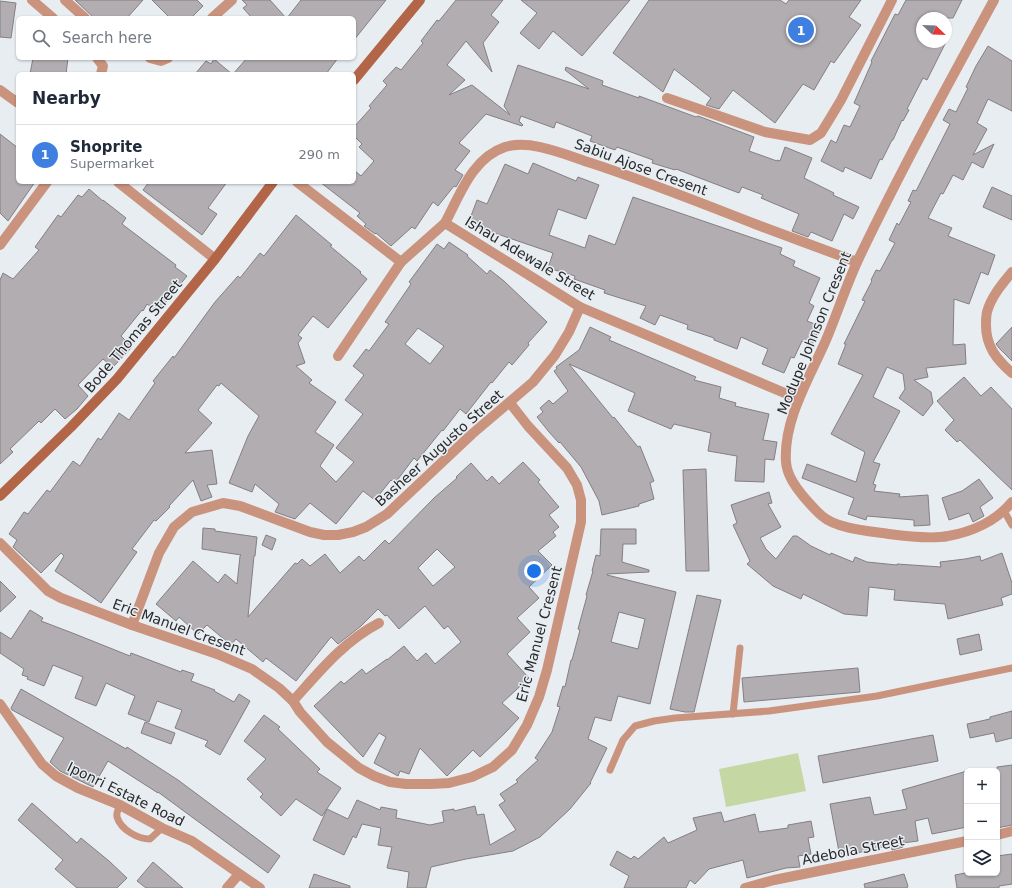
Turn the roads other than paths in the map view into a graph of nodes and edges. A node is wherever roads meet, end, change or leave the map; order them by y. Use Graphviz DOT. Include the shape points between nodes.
graph roads {
  1 [pos="32,0"];
  2 [pos="65,0"];
  3 [pos="232,0"];
  4 [pos="420,0"];
  5 [pos="892,0"];
  6 [pos="994,0"];
  7 [pos="51,16"];
  8 [pos="83,16"];
  9 [pos="214,16"];
  10 [pos="98,60"];
  11 [pos="101,72"];
  12 [pos="356,78"];
  13 [pos="0,90"];
  14 [pos="667,98"];
  15 [pos="16,102"];
  16 [pos="46,184"];
  17 [pos="120,184"];
  18 [pos="272,184"];
  19 [pos="300,184"];
  20 [pos="445,223"];
  21 [pos="0,245"];
  22 [pos="215,260"];
  23 [pos="401,262"];
  24 [pos="858,262"];
  25 [pos="1012,272"];
  26 [pos="580,307"];
  27 [pos="338,356"];
  28 [pos="1012,373"];
  29 [pos="799,399"];
  30 [pos="510,403"];
  31 [pos="0,496"];
  32 [pos="1012,502"];
  33 [pos="1004,511"];
  34 [pos="1012,525"];
  35 [pos="0,543"];
  36 [pos="379,624"];
  37 [pos="132,625"];
  38 [pos="740,648"];
  39 [pos="1012,668"];
  40 [pos="293,701"];
  41 [pos="0,704"];
  42 [pos="733,714"];
  43 [pos="610,770"];
  44 [pos="120,805"];
  45 [pos="162,828"];
  46 [pos="1012,831"];
  47 [pos="1000,834"];
  48 [pos="964,842"];
  49 [pos="239,874"];
  50 [pos="227,888"];
  51 [pos="260,888"];
  52 [pos="745,888"];
  1 -- 7 [label="street"];
  2 -- 8 [label="street"];
  3 -- 9 [label="street"];
  4 -- 12 [label="main road"];
  5 -- 14 [label="street" via="833,113 820,133 810,140 765,132"];
  6 -- 24 [label="street, Modupe Johnson Cresent"];
  10 -- 11 [label="street" via="102,66"];
  13 -- 15 [label="street"];
  16 -- 21 [label="street"];
  17 -- 22 [label="street"];
  18 -- 22 [label="main road, Bode Thomas Street"];
  19 -- 23 [label="street"];
  20 -- 23 [label="street, Ishau Adewale Street"];
  20 -- 24 [label="street, Sabiu Ajose Cresent" via="473,170 481,161 491,153 506,147 531,146 637,178"];
  20 -- 26 [label="street, Ishau Adewale Street"];
  22 -- 31 [label="main road, Bode Thomas Street" via="118,379"];
  23 -- 27 [label="street, Ishau Adewale Street"];
  24 -- 29 [label="street, Modupe Johnson Cresent"];
  25 -- 28 [label="street" via="986,313 989,345"];
  26 -- 29 [label="street, Ishau Adewale Street"];
  26 -- 30 [label="street, Basheer Augusto Street" via="555,355 533,382"];
  29 -- 33 [label="street, Modupe Johnson Cresent" via="788,437 786,463 794,484 823,517 837,524 868,531 905,536 946,536 988,523"];
  30 -- 37 [label="street, Basheer Augusto Street" via="472,434 387,514 353,532 338,536 310,532 240,506 223,503 192,512 174,527 159,553"];
  30 -- 40 [label="street, Eric Manuel Cresent" via="567,468 577,485 581,500 581,522 574,558 547,670 527,726 512,750 492,767 472,777 449,783 390,782 360,768 341,754 327,742"];
  32 -- 33 [label="street, Modupe Johnson Cresent"];
  33 -- 34 [label="lane"];
  35 -- 37 [label="street, Eric Manuel Cresent" via="48,591"];
  36 -- 40 [label="street" via="364,631 337,653"];
  37 -- 40 [label="street, Eric Manuel Cresent" via="211,651 245,666 279,688"];
  38 -- 42 [label="lane"];
  39 -- 42 [label="lane" via="877,696"];
  41 -- 44 [label="street, Iponri Estate Road" via="42,764 56,776"];
  42 -- 43 [label="lane" via="674,718 635,726 623,740"];
  44 -- 45 [label="street, Iponri Estate Road"];
  44 -- 45 [label="lane" via="118,819 136,837 150,839"];
  45 -- 49 [label="street, Iponri Estate Road" via="192,841"];
  46 -- 47 [label="street"];
  48 -- 52 [label="street, Adebola Street"];
  49 -- 50 [label="street"];
  49 -- 51 [label="street, Iponri Estate Road"];
}
